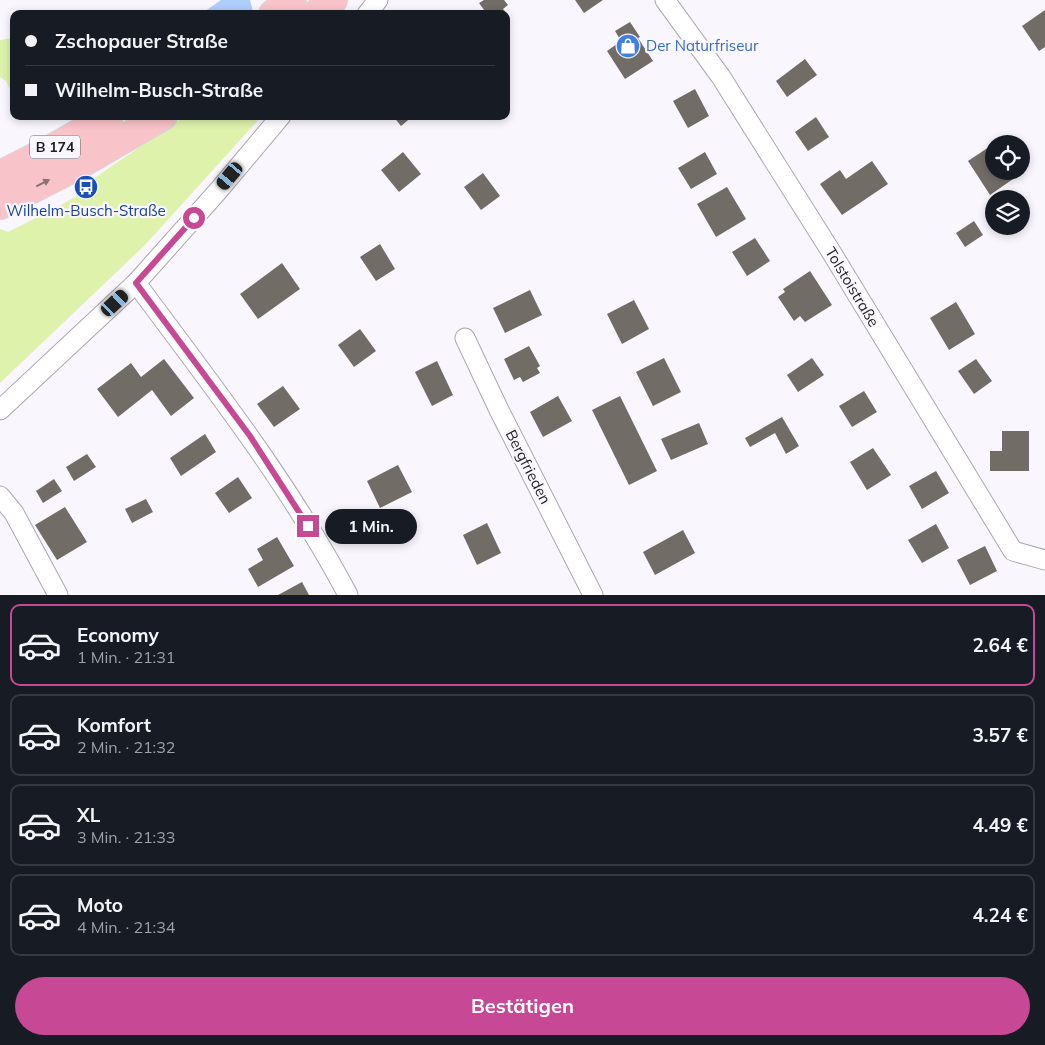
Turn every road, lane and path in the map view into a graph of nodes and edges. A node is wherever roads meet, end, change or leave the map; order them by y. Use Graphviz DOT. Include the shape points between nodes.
graph roads {
  1 [pos="292,0"];
  2 [pos="333,0"];
  3 [pos="378,0"];
  4 [pos="665,0"];
  5 [pos="278,10"];
  6 [pos="321,10"];
  7 [pos="370,10"];
  8 [pos="102,120"];
  9 [pos="156,120"];
  10 [pos="277,120"];
  11 [pos="0,175"];
  12 [pos="0,205"];
  13 [pos="136,283"];
  14 [pos="465,338"];
  15 [pos="0,410"];
  16 [pos="0,496"];
  17 [pos="1045,560"];
  18 [pos="58,595"];
  19 [pos="348,595"];
  20 [pos="593,595"];
  1 -- 5 [label="highway"];
  2 -- 6 [label="highway"];
  3 -- 7 [label="street"];
  4 -- 17 [label="street, Tolstoistraße" via="726,85 1013,551"];
  8 -- 11 [label="highway, B 174"];
  12 -- 9 [label="highway, B 174, one-way" via="77,166"];
  10 -- 13 [label="street"];
  13 -- 15 [label="street"];
  13 -- 19 [label="street" via="250,436 328,556"];
  14 -- 20 [label="street, Bergfrieden"];
  16 -- 18 [label="street" via="14,513"];
}
